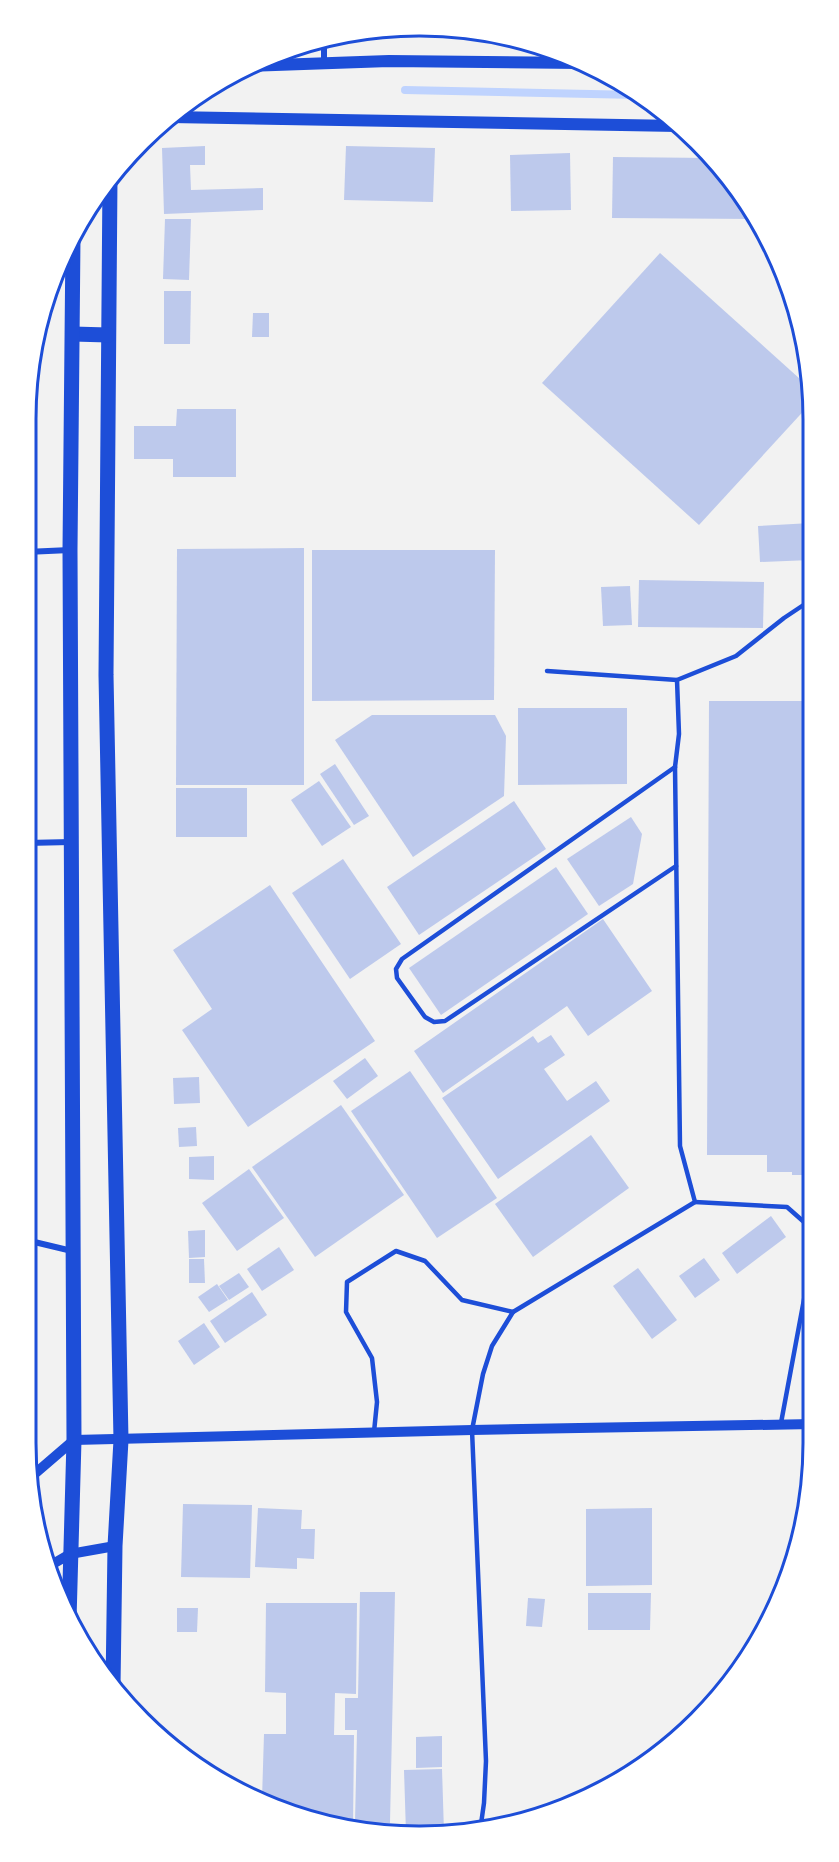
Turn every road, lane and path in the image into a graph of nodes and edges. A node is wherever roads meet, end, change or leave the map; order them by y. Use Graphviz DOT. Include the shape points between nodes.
graph roads {
  1 [pos="324,48"];
  2 [pos="324,63"];
  3 [pos="560,63"];
  4 [pos="273,65"];
  5 [pos="183,117"];
  6 [pos="666,126"];
  7 [pos="110,193"];
  8 [pos="73,256"];
  9 [pos="73,334"];
  10 [pos="108,335"];
  11 [pos="70,550"];
  12 [pos="36,552"];
  13 [pos="803,606"];
  14 [pos="547,671"];
  15 [pos="676,680"];
  16 [pos="675,767"];
  17 [pos="72,842"];
  18 [pos="36,843"];
  19 [pos="676,866"];
  20 [pos="695,1202"];
  21 [pos="803,1221"];
  22 [pos="36,1242"];
  23 [pos="74,1251"];
  24 [pos="803,1305"];
  25 [pos="513,1312"];
  26 [pos="781,1423"];
  27 [pos="803,1424"];
  28 [pos="472,1430"];
  29 [pos="374,1433"];
  30 [pos="74,1440"];
  31 [pos="121,1440"];
  32 [pos="37,1472"];
  33 [pos="115,1546"];
  34 [pos="70,1554"];
  35 [pos="55,1563"];
  36 [pos="69,1598"];
  37 [pos="113,1673"];
  38 [pos="481,1821"];
  1 -- 2 [label="street"];
  2 -- 3 [label="main road"];
  2 -- 4 [label="main road"];
  5 -- 6 [label="main road"];
  7 -- 10 [label="main road"];
  8 -- 9 [label="main road"];
  9 -- 10 [label="main road"];
  9 -- 11 [label="main road"];
  10 -- 31 [label="main road" via="105,675"];
  11 -- 12 [label="street"];
  11 -- 17 [label="main road"];
  13 -- 15 [label="lane" via="736,656"];
  14 -- 15 [label="lane"];
  15 -- 16 [label="lane" via="679,734"];
  16 -- 19 [label="lane"];
  16 -- 19 [label="lane" via="402,959 396,969 397,978 424,1017 434,1022 445,1021"];
  17 -- 18 [label="street"];
  17 -- 23 [label="main road"];
  19 -- 20 [label="lane" via="680,1146"];
  20 -- 21 [label="lane" via="787,1207"];
  20 -- 25 [label="lane"];
  22 -- 23 [label="street"];
  23 -- 30 [label="main road"];
  24 -- 26 [label="lane"];
  25 -- 28 [label="lane" via="492,1346"];
  25 -- 29 [label="lane" via="462,1300 425,1261 396,1251 347,1282 346,1312 372,1358 377,1402"];
  26 -- 27 [label="street"];
  26 -- 28 [label="street"];
  28 -- 29 [label="street"];
  28 -- 38 [label="lane" via="486,1761"];
  29 -- 31 [label="street"];
  30 -- 31 [label="street"];
  30 -- 32 [label="street"];
  30 -- 34 [label="main road"];
  31 -- 33 [label="main road"];
  33 -- 34 [label="street"];
  33 -- 37 [label="main road"];
  34 -- 35 [label="street"];
  34 -- 36 [label="main road"];
}
